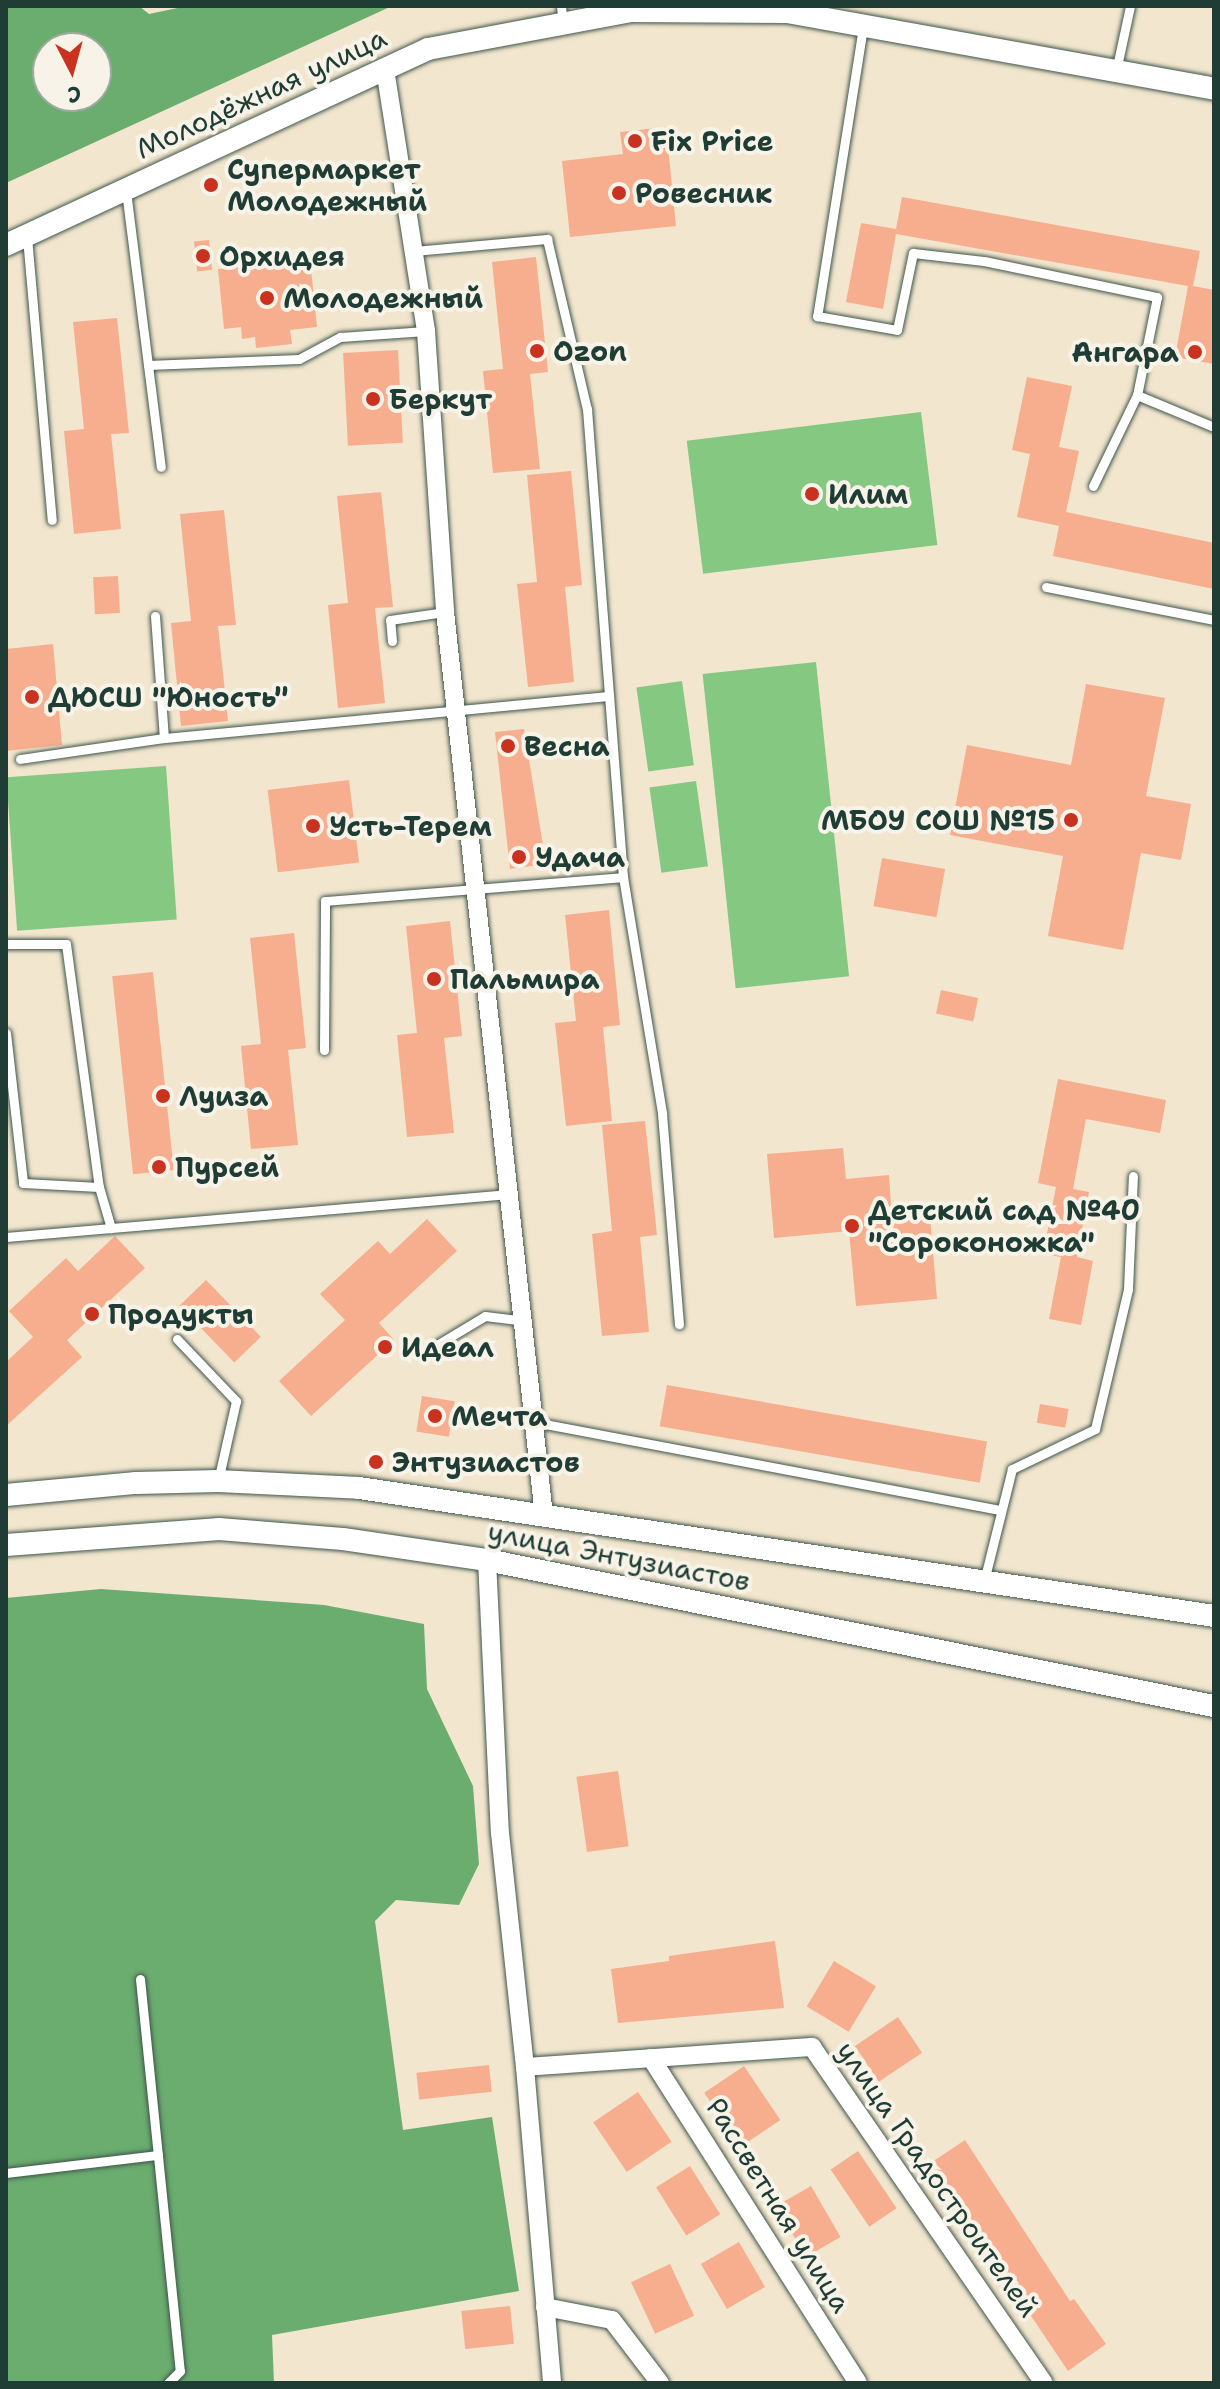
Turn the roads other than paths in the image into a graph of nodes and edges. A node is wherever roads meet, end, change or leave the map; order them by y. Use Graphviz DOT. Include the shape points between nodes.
graph roads {
  1 [pos="1130,6"];
  2 [pos="832,13"];
  3 [pos="562,15"];
  4 [pos="863,26"];
  5 [pos="385,69"];
  6 [pos="1116,71"];
  7 [pos="1214,89"];
  8 [pos="126,188"];
  9 [pos="27,234"];
  10 [pos="6,245"];
  11 [pos="413,251"];
  12 [pos="426,331"];
  13 [pos="148,365"];
  14 [pos="1137,395"];
  15 [pos="1214,427"];
  16 [pos="161,467"];
  17 [pos="1093,486"];
  18 [pos="52,520"];
  19 [pos="1046,587"];
  20 [pos="445,612"];
  21 [pos="155,616"];
  22 [pos="1214,620"];
  23 [pos="392,641"];
  24 [pos="609,696"];
  25 [pos="456,710"];
  26 [pos="164,738"];
  27 [pos="20,759"];
  28 [pos="623,877"];
  29 [pos="477,889"];
  30 [pos="6,944"];
  31 [pos="6,1033"];
  32 [pos="324,1050"];
  33 [pos="1133,1176"];
  34 [pos="99,1187"];
  35 [pos="509,1194"];
  36 [pos="111,1228"];
  37 [pos="6,1237"];
  38 [pos="524,1321"];
  39 [pos="679,1324"];
  40 [pos="177,1339"];
  41 [pos="430,1349"];
  42 [pos="534,1422"];
  43 [pos="218,1481"];
  44 [pos="6,1495"];
  45 [pos="1001,1510"];
  46 [pos="544,1516"];
  47 [pos="6,1545"];
  48 [pos="487,1560"];
  49 [pos="984,1581"];
  50 [pos="1214,1616"];
  51 [pos="1214,1706"];
  52 [pos="140,1979"];
  53 [pos="651,2058"];
  54 [pos="525,2067"];
  55 [pos="158,2155"];
  56 [pos="6,2173"];
  57 [pos="545,2307"];
  58 [pos="168,2383"];
  59 [pos="552,2383"];
  60 [pos="660,2383"];
  61 [pos="858,2383"];
  62 [pos="1044,2383"];
  1 -- 6 [label="lane"];
  2 -- 3 [label="street, Молодёжная улица"];
  2 -- 4 [label="street, Молодёжная улица"];
  3 -- 5 [label="street, Молодёжная улица" via="428,49"];
  4 -- 6 [label="street, Молодёжная улица"];
  4 -- 14 [label="lane" via="817,316 897,330 913,253 984,261 1157,297"];
  5 -- 8 [label="street, Молодёжная улица"];
  5 -- 11 [label="street"];
  6 -- 7 [label="street, Молодёжная улица"];
  8 -- 9 [label="street, Молодёжная улица"];
  8 -- 13 [label="lane"];
  9 -- 10 [label="street, Молодёжная улица"];
  9 -- 18 [label="lane"];
  11 -- 12 [label="street"];
  11 -- 24 [label="lane" via="547,239 587,409"];
  12 -- 13 [label="lane" via="340,337 299,359"];
  12 -- 20 [label="street"];
  13 -- 16 [label="lane"];
  14 -- 15 [label="lane"];
  14 -- 17 [label="lane"];
  19 -- 22 [label="lane"];
  20 -- 23 [label="lane" via="390,620"];
  20 -- 25 [label="street"];
  21 -- 26 [label="lane"];
  24 -- 25 [label="lane"];
  24 -- 28 [label="lane"];
  25 -- 26 [label="lane"];
  25 -- 29 [label="street"];
  26 -- 27 [label="lane"];
  28 -- 29 [label="lane"];
  28 -- 39 [label="lane" via="662,1113"];
  29 -- 32 [label="lane" via="325,901"];
  29 -- 35 [label="street"];
  30 -- 34 [label="lane" via="66,944"];
  31 -- 34 [label="lane" via="23,1183"];
  33 -- 45 [label="lane" via="1128,1289 1095,1429 1012,1469"];
  34 -- 36 [label="lane"];
  35 -- 36 [label="lane"];
  35 -- 38 [label="street"];
  36 -- 37 [label="lane"];
  38 -- 41 [label="lane" via="485,1316"];
  38 -- 42 [label="street"];
  40 -- 43 [label="lane" via="236,1401"];
  42 -- 45 [label="lane"];
  42 -- 46 [label="street"];
  43 -- 44 [label="street, улица Энтузиастов"];
  43 -- 46 [label="street, улица Энтузиастов" via="359,1488"];
  45 -- 49 [label="lane"];
  46 -- 49 [label="street, улица Энтузиастов"];
  47 -- 48 [label="street, улица Энтузиастов" via="219,1529 343,1539"];
  48 -- 51 [label="street, улица Энтузиастов"];
  48 -- 54 [label="street" via="500,1833"];
  49 -- 50 [label="street, улица Энтузиастов"];
  52 -- 55 [label="lane"];
  53 -- 54 [label="street, улица Градостроителей"];
  53 -- 61 [label="street, Рассветная улица"];
  53 -- 62 [label="street, улица Градостроителей" via="812,2047"];
  54 -- 57 [label="street"];
  55 -- 56 [label="lane"];
  55 -- 58 [label="lane" via="180,2371"];
  57 -- 59 [label="street"];
  57 -- 60 [label="street" via="612,2320"];
}
